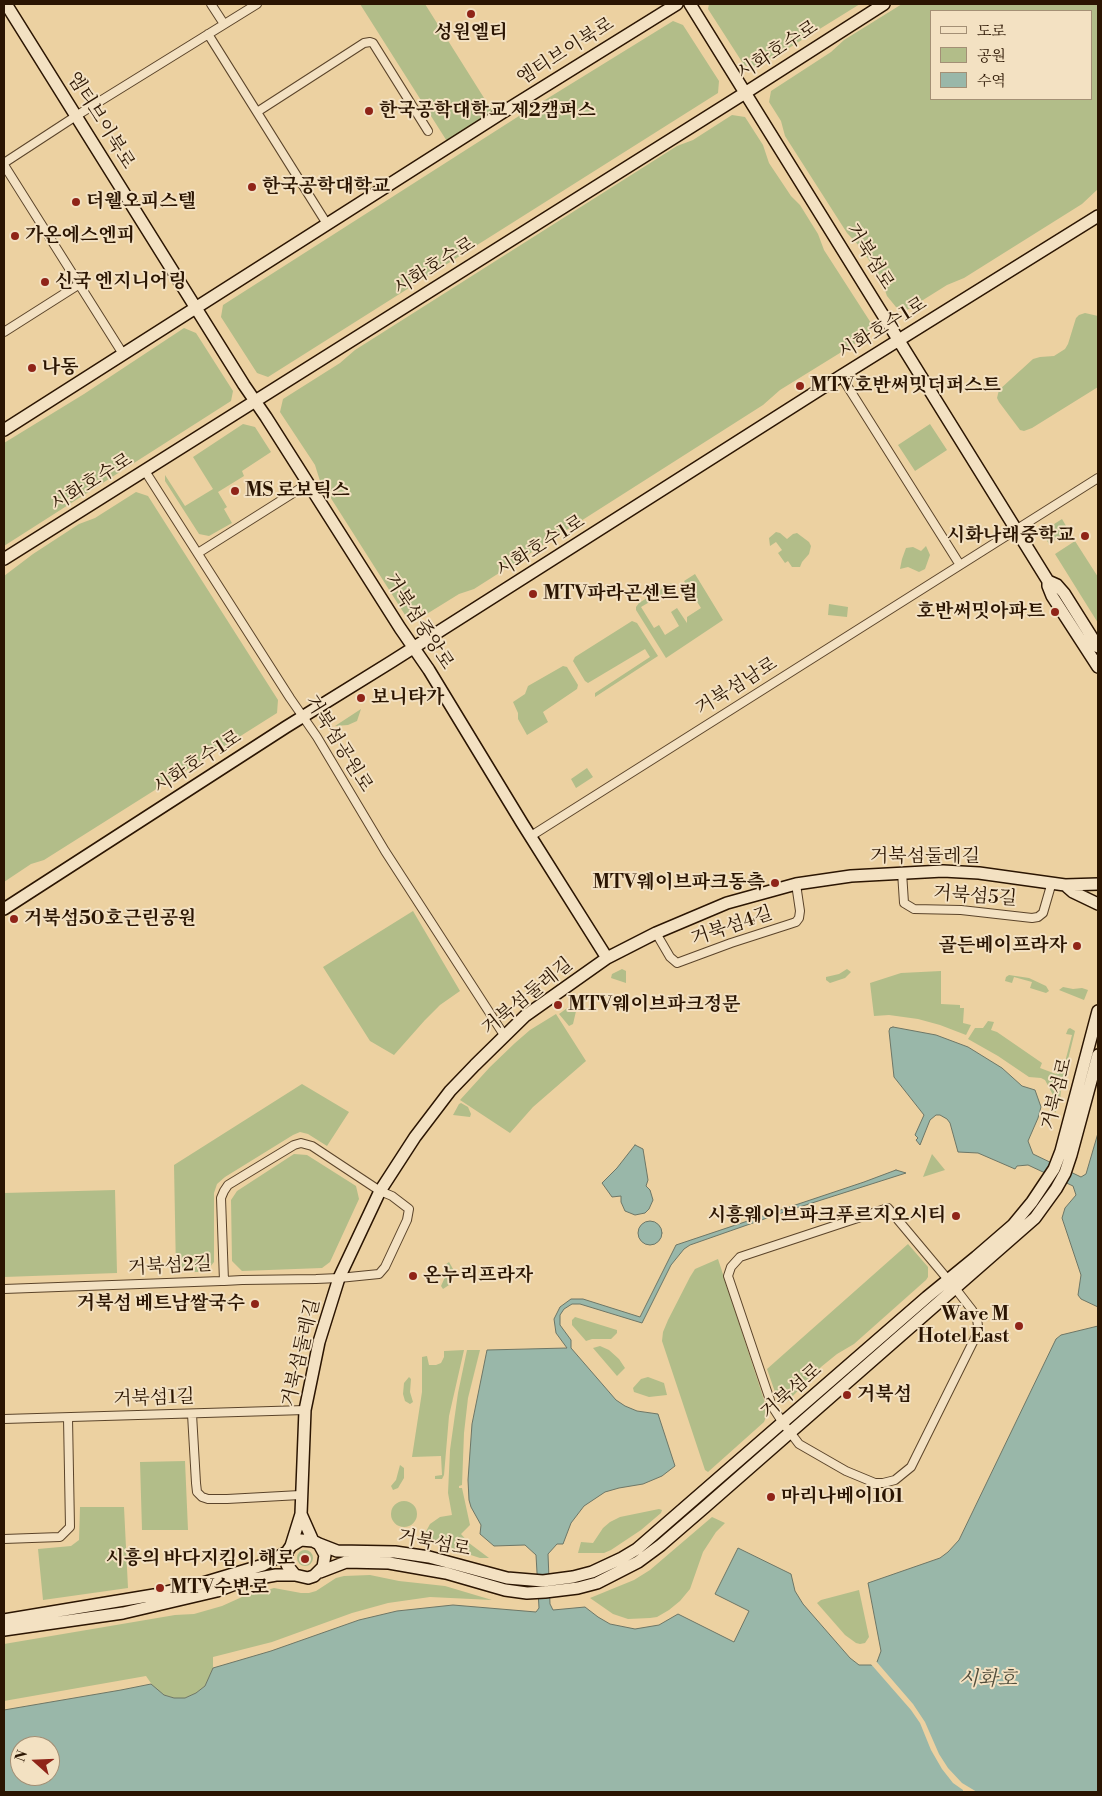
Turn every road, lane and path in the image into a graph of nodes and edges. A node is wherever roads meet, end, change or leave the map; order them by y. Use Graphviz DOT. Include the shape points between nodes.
graph roads {
  1 [pos="6,4"];
  2 [pos="211,4"];
  3 [pos="257,4"];
  4 [pos="677,4"];
  5 [pos="690,4"];
  6 [pos="884,4"];
  7 [pos="224,24"];
  8 [pos="208,34"];
  9 [pos="745,93"];
  10 [pos="257,112"];
  11 [pos="76,116"];
  12 [pos="428,131"];
  13 [pos="4,164"];
  14 [pos="1098,216"];
  15 [pos="327,224"];
  16 [pos="78,285"];
  17 [pos="196,308"];
  18 [pos="4,332"];
  19 [pos="900,339"];
  20 [pos="123,354"];
  21 [pos="841,376"];
  22 [pos="255,400"];
  23 [pos="4,430"];
  24 [pos="145,471"];
  25 [pos="1098,478"];
  26 [pos="308,483"];
  27 [pos="1017,530"];
  28 [pos="198,553"];
  29 [pos="4,558"];
  30 [pos="960,565"];
  31 [pos="1048,581"];
  32 [pos="1098,647"];
  33 [pos="413,648"];
  34 [pos="1098,668"];
  35 [pos="302,717"];
  36 [pos="531,836"];
  37 [pos="902,872"];
  38 [pos="1052,882"];
  39 [pos="1095,882"];
  40 [pos="796,884"];
  41 [pos="1065,885"];
  42 [pos="1093,903"];
  43 [pos="4,909"];
  44 [pos="1098,912"];
  45 [pos="656,933"];
  46 [pos="607,958"];
  47 [pos="1098,1011"];
  48 [pos="504,1035"];
  49 [pos="1098,1055"];
  50 [pos="1066,1153"];
  51 [pos="380,1191"];
  52 [pos="339,1278"];
  53 [pos="224,1280"];
  54 [pos="952,1284"];
  55 [pos="4,1289"];
  56 [pos="305,1410"];
  57 [pos="192,1414"];
  58 [pos="68,1418"];
  59 [pos="4,1419"];
  60 [pos="786,1428"];
  61 [pos="300,1495"];
  62 [pos="301,1514"];
  63 [pos="4,1539"];
  64 [pos="316,1542"];
  65 [pos="289,1549"];
  66 [pos="320,1572"];
  67 [pos="295,1575"];
  68 [pos="527,1587"];
  69 [pos="4,1620"];
  70 [pos="4,1630"];
  1 -- 11 [label="street, 엠티브이북로"];
  2 -- 7 [label="street"];
  3 -- 7 [label="street"];
  4 -- 15 [label="street, 엠티브이북로"];
  5 -- 9 [label="street, 거북섬로"];
  6 -- 9 [label="street, 시화호수로"];
  7 -- 8 [label="street"];
  8 -- 10 [label="street"];
  8 -- 11 [label="street"];
  9 -- 19 [label="street, 거북섬로"];
  9 -- 22 [label="street, 시화호수로"];
  10 -- 12 [label="street" via="370,42"];
  10 -- 15 [label="street"];
  11 -- 13 [label="street"];
  11 -- 17 [label="street, 엠티브이북로"];
  13 -- 16 [label="street"];
  14 -- 19 [label="street, 시화호수1로"];
  15 -- 17 [label="street, 엠티브이북로"];
  16 -- 18 [label="street"];
  16 -- 20 [label="street"];
  17 -- 20 [label="street, 엠티브이북로"];
  17 -- 22 [label="street, 거북섬중앙로"];
  19 -- 21 [label="street, 시화호수1로"];
  19 -- 27 [label="street, 거북섬로"];
  20 -- 23 [label="street, 엠티브이북로"];
  21 -- 30 [label="street"];
  21 -- 33 [label="street, 시화호수1로"];
  22 -- 24 [label="street, 시화호수로"];
  22 -- 26 [label="street, 거북섬중앙로"];
  24 -- 28 [label="street, 거북섬공원로"];
  24 -- 29 [label="street, 시화호수로"];
  25 -- 27 [label="street, 거북섬남로"];
  26 -- 28 [label="street"];
  26 -- 33 [label="street, 거북섬중앙로"];
  27 -- 30 [label="street, 거북섬남로"];
  27 -- 31 [label="street, 거북섬로"];
  28 -- 35 [label="street, 거북섬공원로"];
  30 -- 36 [label="street, 거북섬남로"];
  31 -- 32 [label="street" via="1064,593"];
  31 -- 34 [label="street" via="1052,596"];
  33 -- 35 [label="street, 시화호수1로"];
  33 -- 36 [label="street, 거북섬중앙로"];
  35 -- 43 [label="street, 시화호수1로"];
  35 -- 48 [label="street, 거북섬공원로"];
  36 -- 46 [label="street, 거북섬중앙로"];
  37 -- 38 [label="street, 거북섬둘레길" via="979,873"];
  37 -- 38 [label="street, 거북섬5길" via="904,904 914,909 978,911 1032,918 1043,913"];
  37 -- 40 [label="street, 거북섬둘레길" via="844,876"];
  38 -- 41 [label="street, 거북섬둘레길"];
  39 -- 41 [label="street"];
  40 -- 45 [label="street, 거북섬둘레길" via="727,903"];
  40 -- 45 [label="street, 거북섬4길" via="800,911 796,922 678,962 670,957"];
  41 -- 42 [label="street"];
  42 -- 44 [label="street"];
  45 -- 46 [label="street, 거북섬둘레길"];
  46 -- 48 [label="street, 거북섬둘레길" via="525,1016"];
  47 -- 50 [label="street, 거북섬로"];
  48 -- 51 [label="street, 거북섬둘레길" via="450,1091"];
  49 -- 50 [label="street"];
  50 -- 54 [label="street, 거북섬로" via="1054,1169 1051,1186 1038,1195 1013,1225"];
  51 -- 52 [label="street, 거북섬둘레길"];
  51 -- 52 [label="street, 거북섬2길" via="409,1209 389,1260 379,1274"];
  51 -- 53 [label="street" via="312,1146 294,1145 224,1190 221,1198"];
  52 -- 53 [label="street, 거북섬2길"];
  52 -- 56 [label="street, 거북섬둘레길" via="319,1342"];
  53 -- 55 [label="street, 거북섬2길"];
  54 -- 60 [label="street, 거북섬로"];
  54 -- 60 [label="street" via="977,1319 977,1334 911,1467 904,1474 883,1483 866,1480 799,1444"];
  54 -- 60 [label="street" via="888,1208 734,1261 728,1276 772,1406"];
  56 -- 57 [label="street, 거북섬1길"];
  56 -- 61 [label="street, 거북섬둘레길"];
  57 -- 58 [label="street, 거북섬1길"];
  57 -- 61 [label="street" via="197,1492 202,1497 227,1499"];
  58 -- 59 [label="street, 거북섬1길"];
  58 -- 63 [label="street" via="70,1528 60,1537"];
  60 -- 68 [label="street, 거북섬로" via="637,1549 561,1585"];
  61 -- 62 [label="street, 거북섬둘레길"];
  62 -- 64 [label="street"];
  62 -- 65 [label="street"];
  64 -- 65 [label="street" via="301,1540"];
  64 -- 66 [label="street" via="325,1555"];
  64 -- 68 [label="street, 거북섬로" via="338,1551 395,1552 430,1557"];
  65 -- 67 [label="street" via="287,1565"];
  65 -- 69 [label="street" via="253,1568 154,1595"];
  66 -- 67 [label="street" via="308,1578"];
  66 -- 68 [label="street" via="346,1562 389,1563 488,1586"];
  67 -- 70 [label="street" via="243,1581 199,1596 123,1612"];
}
